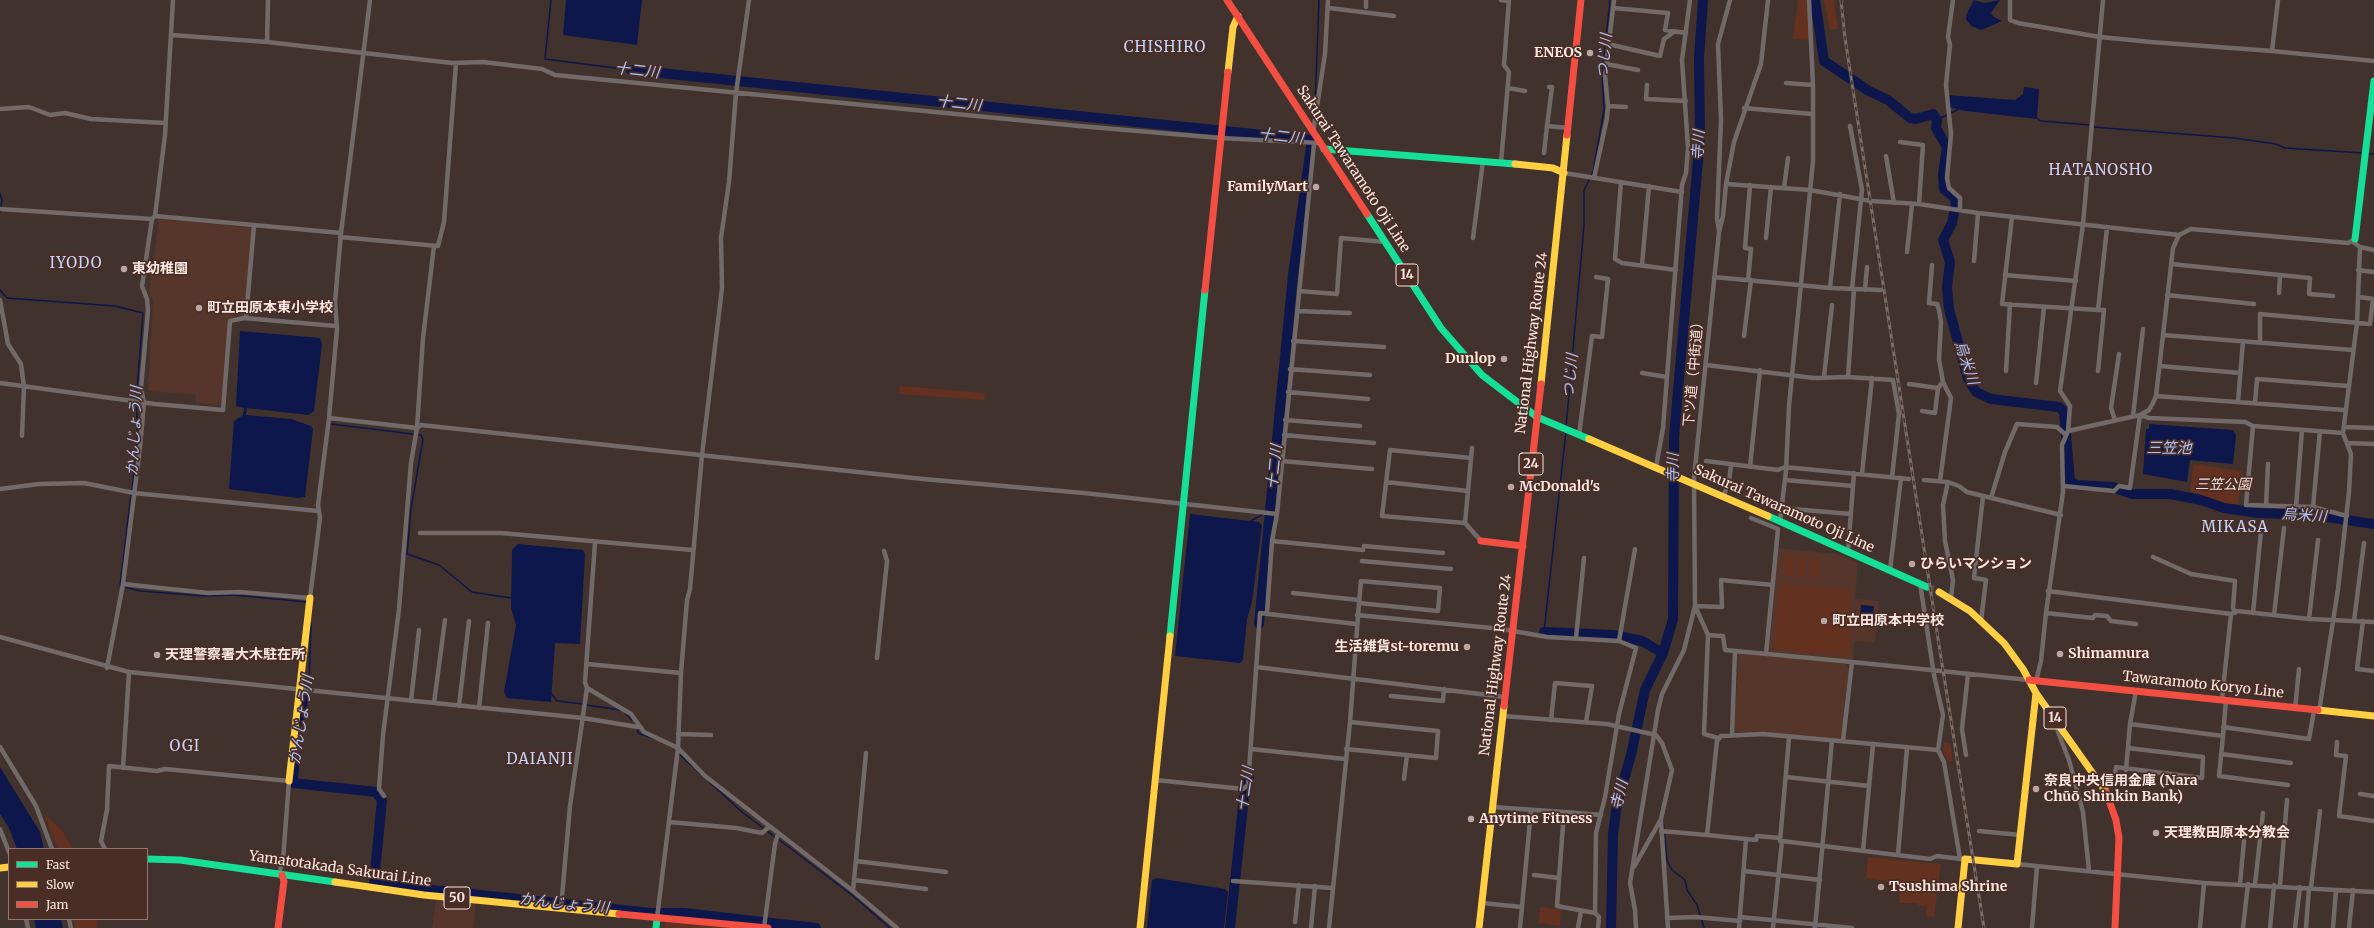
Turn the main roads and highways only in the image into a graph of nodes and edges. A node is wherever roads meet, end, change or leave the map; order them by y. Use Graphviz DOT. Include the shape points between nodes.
graph roads {
  1 [pos="1227,0"];
  2 [pos="1581,0"];
  3 [pos="1238,16"];
  4 [pos="2374,81"];
  5 [pos="1320,145"];
  6 [pos="1564,173"];
  7 [pos="2354,241"];
  8 [pos="1536,417"];
  9 [pos="1481,541"];
  10 [pos="1523,546"];
  11 [pos="1927,587"];
  12 [pos="1939,592"];
  13 [pos="310,598"];
  14 [pos="2033,680"];
  15 [pos="2036,692"];
  16 [pos="2374,716"];
  17 [pos="289,781"];
  18 [pos="148,859"];
  19 [pos="280,874"];
  20 [pos="657,915"];
  21 [pos="766,925"];
  22 [pos="278,928"];
  23 [pos="656,928"];
  24 [pos="1140,928"];
  25 [pos="1479,928"];
  26 [pos="1958,928"];
  27 [pos="2115,928"];
  1 -- 3 [label="main road, Sakurai Tawaramoto Oji Line / 14"];
  2 -- 6 [label="main road, National Highway Route 24 / 24"];
  3 -- 5 [label="main road, Sakurai Tawaramoto Oji Line / 14"];
  3 -- 24 [label="main road" via="1233,27 1221,134"];
  4 -- 7 [label="main road"];
  5 -- 6 [label="main road" via="1553,168"];
  5 -- 8 [label="main road, Sakurai Tawaramoto Oji Line / 14" via="1441,328 1487,379"];
  6 -- 8 [label="main road, National Highway Route 24 / 24"];
  8 -- 10 [label="main road, National Highway Route 24 / 24"];
  8 -- 11 [label="main road, Sakurai Tawaramoto Oji Line / 14" via="1659,468"];
  9 -- 10 [label="main road"];
  10 -- 25 [label="main road, National Highway Route 24 / 24"];
  12 -- 14 [label="main road, 14" via="1982,621 2004,642"];
  13 -- 17 [label="main road"];
  14 -- 15 [label="main road, 14"];
  14 -- 16 [label="main road, Tawaramoto Koryo Line"];
  15 -- 26 [label="main road" via="2017,864 1962,859"];
  15 -- 27 [label="main road, 14" via="2105,789 2116,820 2119,838"];
  18 -- 19 [label="main road, Yamatotakada Sakurai Line / 50" via="180,860"];
  19 -- 20 [label="main road, Yamatotakada Sakurai Line / 50" via="424,895"];
  19 -- 22 [label="main road" via="284,881"];
  20 -- 21 [label="main road, Yamatotakada Sakurai Line / 50"];
  20 -- 23 [label="main road"];
}
